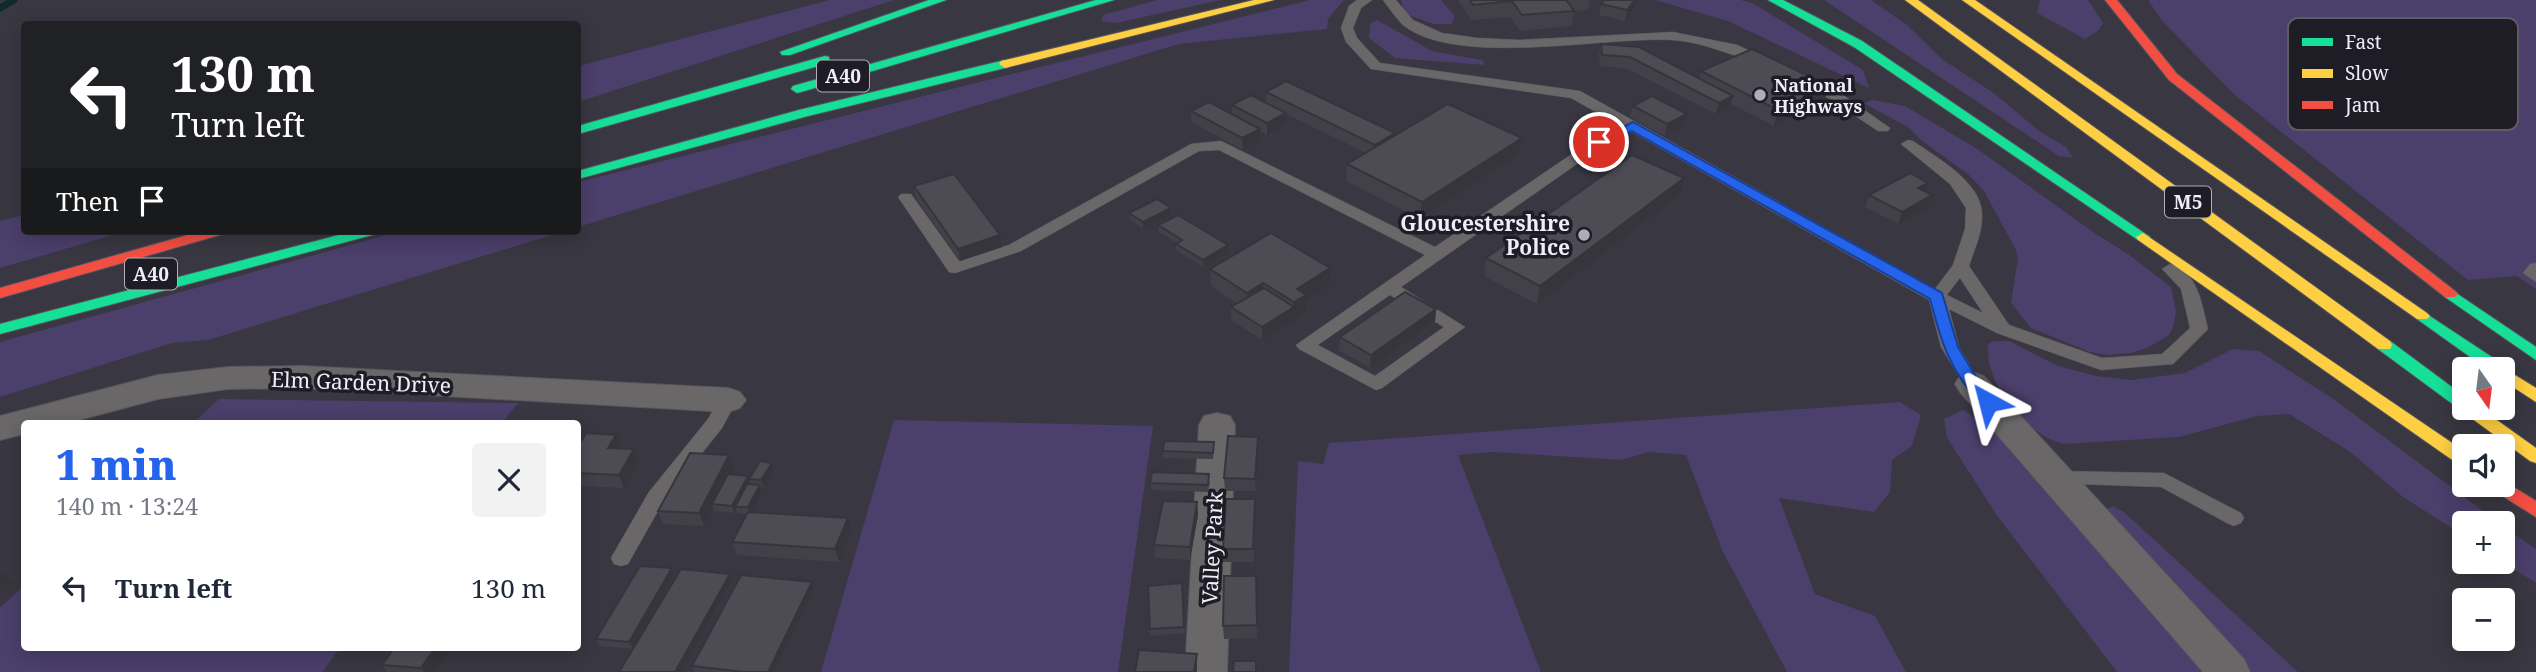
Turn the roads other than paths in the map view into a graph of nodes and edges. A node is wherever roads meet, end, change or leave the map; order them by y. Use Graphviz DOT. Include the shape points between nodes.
graph roads {
  1 [pos="940,0"];
  2 [pos="1108,0"];
  3 [pos="1268,0"];
  4 [pos="1366,0"];
  5 [pos="1389,0"];
  6 [pos="1774,0"];
  7 [pos="1912,0"];
  8 [pos="1968,0"];
  9 [pos="2111,0"];
  10 [pos="841,56"];
  11 [pos="771,57"];
  12 [pos="745,66"];
  13 [pos="776,95"];
  14 [pos="581,117"];
  15 [pos="1633,126"];
  16 [pos="1883,128"];
  17 [pos="581,129"];
  18 [pos="1908,144"];
  19 [pos="581,174"];
  20 [pos="906,197"];
  21 [pos="2131,229"];
  22 [pos="204,235"];
  23 [pos="357,235"];
  24 [pos="249,246"];
  25 [pos="1436,254"];
  26 [pos="1961,266"];
  27 [pos="2536,268"];
  28 [pos="2536,277"];
  29 [pos="1388,288"];
  30 [pos="0,293"];
  31 [pos="1937,297"];
  32 [pos="0,318"];
  33 [pos="0,329"];
  34 [pos="2003,329"];
  35 [pos="2536,355"];
  36 [pos="2481,357"];
  37 [pos="2515,381"];
  38 [pos="1972,384"];
  39 [pos="2452,395"];
  40 [pos="2536,396"];
  41 [pos="728,400"];
  42 [pos="31,420"];
  43 [pos="2485,420"];
  44 [pos="21,423"];
  45 [pos="1217,425"];
  46 [pos="0,428"];
  47 [pos="2452,452"];
  48 [pos="2536,457"];
  49 [pos="2056,478"];
  50 [pos="2515,495"];
  51 [pos="2536,510"];
  52 [pos="2234,519"];
  53 [pos="621,558"];
  54 [pos="1206,672"];
  55 [pos="2229,672"];
  1 -- 11 [label="highway"];
  2 -- 13 [label="highway, A40"];
  3 -- 19 [label="highway" via="804,113"];
  4 -- 15 [label="lane" via="1355,6 1347,28 1376,66 1574,94"];
  5 -- 16 [label="lane" via="1401,19 1424,31 1464,40 1542,44 1672,36 1710,41 1754,55 1835,96"];
  6 -- 21 [label="highway, M5" via="1857,44"];
  7 -- 39 [label="highway, M5"];
  8 -- 36 [label="highway, M5"];
  9 -- 35 [label="highway" via="2173,77 2420,273"];
  10 -- 17 [label="highway, A40"];
  12 -- 14 [label="highway"];
  15 -- 25 [label="lane" via="1599,142"];
  15 -- 31 [label="lane"];
  18 -- 26 [label="lane" via="1959,185 1974,208"];
  20 -- 25 [label="lane" via="955,268 1015,248 1196,147 1221,145"];
  21 -- 34 [label="lane" via="2189,287 2199,329 2167,360 2101,364"];
  21 -- 47 [label="highway, M5"];
  22 -- 30 [label="highway, A40"];
  23 -- 33 [label="highway"];
  24 -- 32 [label="highway, A40"];
  25 -- 29 [label="lane"];
  26 -- 31 [label="lane"];
  26 -- 34 [label="lane"];
  27 -- 28 [label="lane" via="2531,273"];
  29 -- 29 [label="lane" via="1456,327 1376,384 1305,345"];
  31 -- 34 [label="lane"];
  31 -- 38 [label="lane" via="1950,347"];
  37 -- 40 [label="highway"];
  38 -- 49 [label="street"];
  41 -- 42 [label="street, Elm Garden Drive" via="302,377 228,378 158,387"];
  41 -- 53 [label="lane" via="656,497"];
  43 -- 48 [label="highway"];
  44 -- 46 [label="street, Elm Garden Drive"];
  45 -- 54 [label="street, Valley Park"];
  49 -- 52 [label="lane" via="2164,480"];
  49 -- 55 [label="street"];
  50 -- 51 [label="highway"];
}
